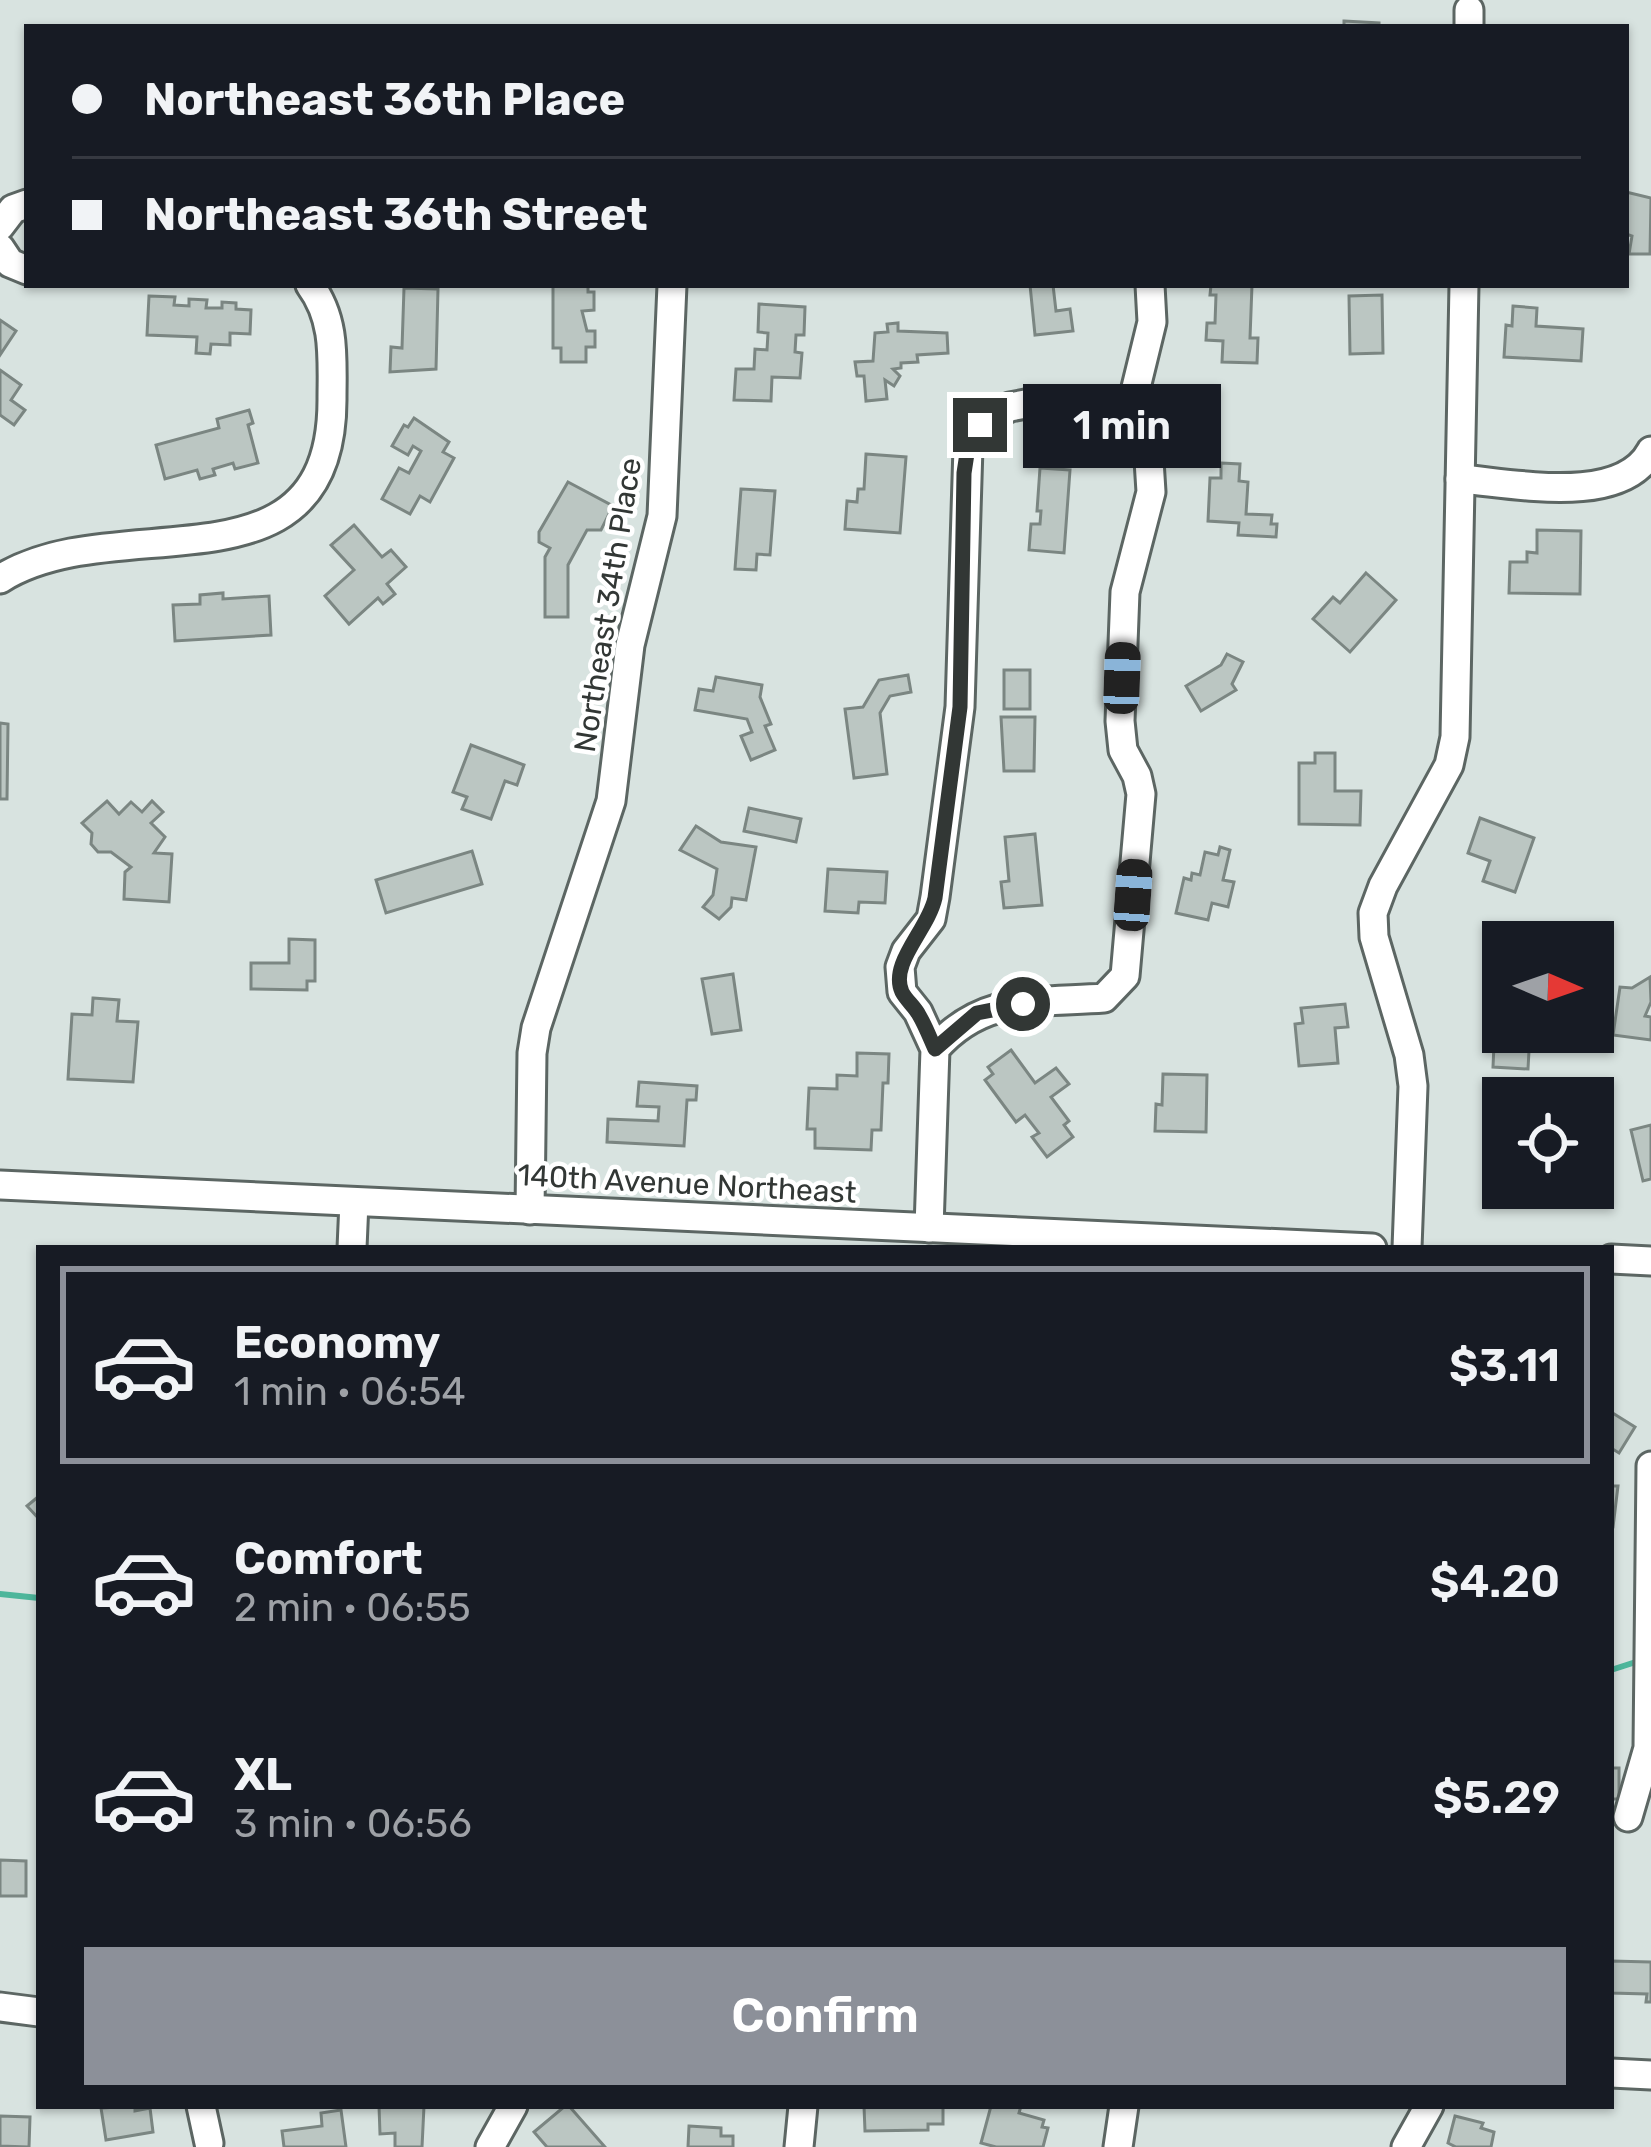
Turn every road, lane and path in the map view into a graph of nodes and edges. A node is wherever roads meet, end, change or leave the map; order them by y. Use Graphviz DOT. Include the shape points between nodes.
graph roads {
  1 [pos="24,205"];
  2 [pos="0,226"];
  3 [pos="0,248"];
  4 [pos="24,269"];
  5 [pos="312,288"];
  6 [pos="672,288"];
  7 [pos="1150,288"];
  8 [pos="1464,288"];
  9 [pos="1136,411"];
  10 [pos="1651,452"];
  11 [pos="1460,479"];
  12 [pos="0,579"];
  13 [pos="935,1049"];
  14 [pos="0,1185"];
  15 [pos="354,1202"];
  16 [pos="530,1210"];
  17 [pos="928,1228"];
  18 [pos="1106,1242"];
  19 [pos="352,1245"];
  20 [pos="1239,1245"];
  21 [pos="1407,1245"];
  22 [pos="1614,1259"];
  23 [pos="1651,1262"];
  24 [pos="1651,1466"];
  25 [pos="1628,1817"];
  26 [pos="0,2007"];
  27 [pos="36,2012"];
  28 [pos="1614,2073"];
  29 [pos="1651,2075"];
  30 [pos="511,2109"];
  31 [pos="803,2109"];
  32 [pos="1124,2109"];
  33 [pos="1427,2109"];
  34 [pos="490,2147"];
  35 [pos="799,2147"];
  36 [pos="1118,2147"];
  37 [pos="1406,2147"];
  1 -- 2 [label="street"];
  3 -- 4 [label="street"];
  5 -- 12 [label="street" via="332,341 332,418 320,475 288,514 247,531 65,552"];
  6 -- 16 [label="street, Northeast 34th Place" via="662,516 630,645 611,801 536,1028"];
  7 -- 9 [label="street"];
  8 -- 11 [label="street"];
  9 -- 13 [label="street" via="1147,428 1151,492 1125,592 1121,741 1142,794 1125,976 1104,998 977,1013"];
  9 -- 13 [label="street" via="1120,404 1010,406 980,425 968,447 960,707 931,919 900,967 902,992"];
  10 -- 11 [label="street" via="1643,465 1598,487"];
  11 -- 21 [label="street" via="1455,737 1449,765 1373,913 1413,1086"];
  13 -- 17 [label="street"];
  14 -- 15 [label="street, 140th Avenue Northeast"];
  15 -- 16 [label="street, 140th Avenue Northeast"];
  15 -- 19 [label="street"];
  16 -- 17 [label="street, 140th Avenue Northeast"];
  17 -- 18 [label="street, 140th Avenue Northeast"];
  18 -- 20 [label="street, 140th Avenue Northeast"];
  22 -- 23 [label="street"];
  24 -- 25 [label="street" via="1648,1748"];
  26 -- 27 [label="street"];
  28 -- 29 [label="street"];
  30 -- 34 [label="street"];
  31 -- 35 [label="street"];
  32 -- 36 [label="street"];
  33 -- 37 [label="street"];
}
